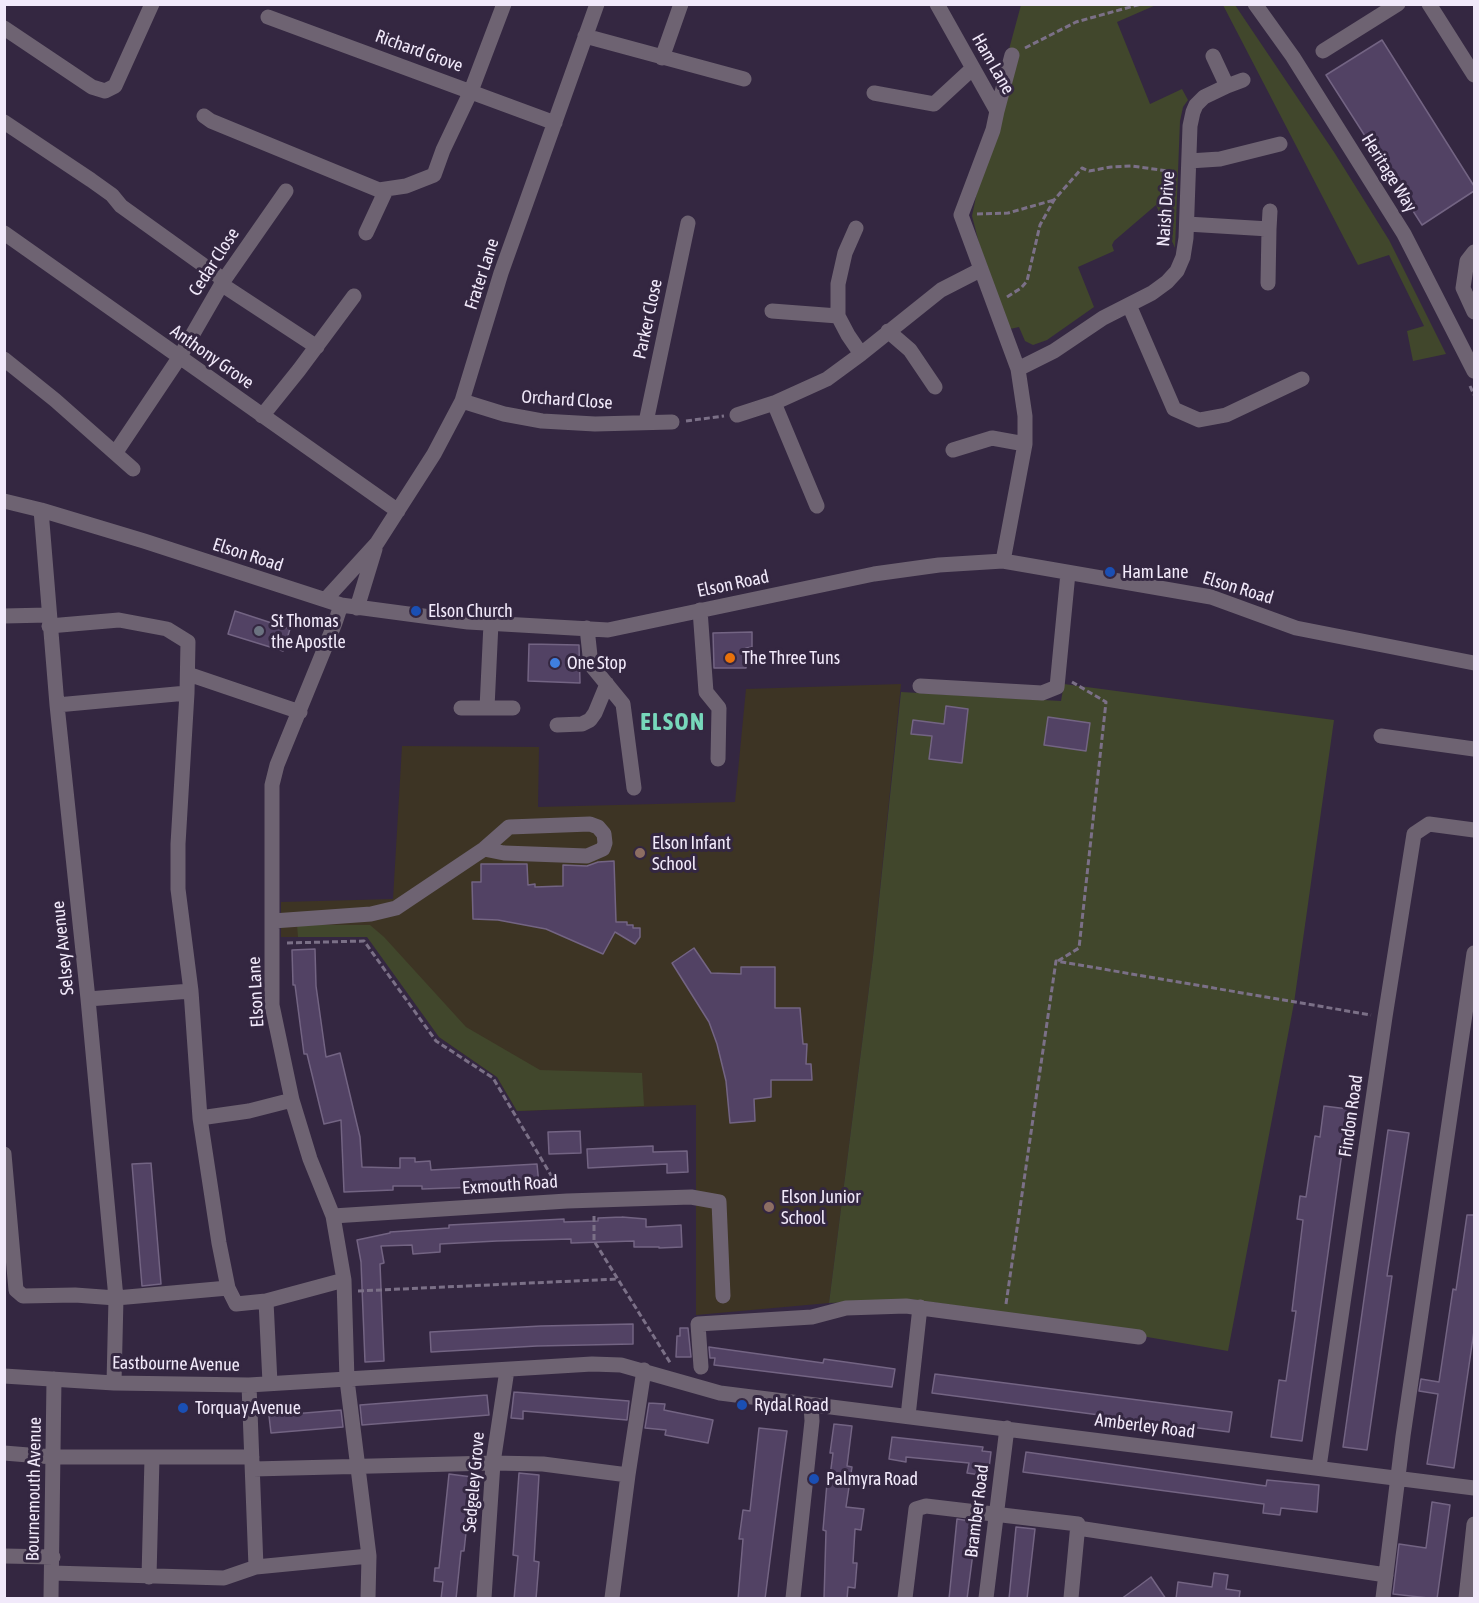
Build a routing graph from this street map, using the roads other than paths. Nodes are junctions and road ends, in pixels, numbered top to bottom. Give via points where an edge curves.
1 (152, 4) edge
2 (504, 4) edge
3 (597, 4) edge
4 (681, 4) edge
5 (937, 4) edge
6 (1255, 4) edge
7 (1398, 4) edge
8 (1429, 4) edge
9 (268, 17) dead end
10 (4, 28) edge
11 (585, 36) junction
12 (1323, 51) dead end
13 (1012, 55) road end
14 (1213, 56) dead end
15 (662, 58) junction
16 (973, 68) junction
17 (1474, 75) edge
18 (744, 79) dead end
19 (1242, 80) dead end
20 (1227, 86) junction
21 (471, 91) junction
22 (874, 93) dead end
23 (997, 111) junction
24 (204, 116) dead end
25 (4, 122) edge
26 (555, 123) junction
27 (1280, 144) dead end
28 (1189, 167) junction
29 (386, 190) junction
30 (286, 191) dead end
31 (1270, 211) dead end
32 (688, 223) dead end
33 (1187, 224) junction
34 (856, 228) dead end
35 (1269, 229) junction
36 (4, 233) edge
37 (366, 233) dead end
38 (1474, 252) edge
39 (980, 270) junction
40 (223, 282) junction
41 (1268, 283) dead end
42 (354, 297) dead end
43 (1129, 305) junction
44 (772, 310) dead end
45 (1474, 312) edge
46 (838, 315) junction
47 (888, 331) junction
48 (317, 347) junction
49 (861, 354) junction
50 (179, 358) junction
51 (4, 359) edge
52 (1018, 369) junction
53 (1474, 371) edge
54 (1302, 379) dead end
55 (935, 387) dead end
56 (462, 400) junction
57 (774, 403) junction
58 (737, 415) road end
59 (262, 416) junction
60 (646, 422) junction
61 (672, 422) road end
62 (1025, 444) junction
63 (953, 450) dead end
64 (116, 452) junction
65 (133, 469) dead end
66 (4, 501) edge
67 (817, 506) dead end
68 (41, 510) junction
69 (398, 511) junction
70 (377, 543) junction
71 (1003, 561) junction
72 (1068, 573) junction
73 (325, 600) junction
74 (341, 605) junction
75 (357, 608) junction
76 (700, 610) junction
77 (4, 616) edge
78 (49, 620) junction
79 (491, 623) junction
80 (587, 628) junction
81 (1474, 663) edge
82 (188, 674) junction
83 (607, 684) junction
84 (920, 686) dead end
85 (187, 693) junction
86 (57, 705) junction
87 (461, 708) dead end
88 (487, 708) junction
89 (513, 708) dead end
90 (300, 712) junction
91 (557, 725) dead end
92 (1381, 736) dead end
93 (1474, 749) edge
94 (718, 759) dead end
95 (634, 788) dead end
96 (1474, 830) edge
97 (484, 849) junction
98 (273, 921) junction
99 (1474, 953) edge
100 (190, 991) junction
101 (88, 999) junction
102 (292, 1100) junction
103 (200, 1118) junction
104 (4, 1154) edge
105 (333, 1216) junction
106 (344, 1286) junction
107 (228, 1288) junction
108 (10, 1291) edge
109 (723, 1296) dead end
110 (116, 1298) junction
111 (266, 1301) junction
112 (920, 1307) junction
113 (1139, 1337) dead end
114 (701, 1367) dead end
115 (507, 1370) junction
116 (645, 1370) junction
117 (4, 1376) edge
118 (54, 1379) junction
119 (347, 1380) junction
120 (114, 1383) junction
121 (270, 1383) junction
122 (249, 1385) junction
123 (811, 1405) junction
124 (908, 1416) junction
125 (1007, 1428) junction
126 (4, 1453) edge
127 (53, 1457) junction
128 (152, 1458) junction
129 (252, 1463) junction
130 (494, 1463) junction
131 (1319, 1467) junction
132 (358, 1468) junction
133 (628, 1475) junction
134 (1397, 1479) junction
135 (1474, 1488) edge
136 (995, 1514) junction
137 (1474, 1524) edge
138 (1078, 1528) junction
139 (4, 1556) edge
140 (369, 1556) junction
141 (53, 1557) junction
142 (256, 1567) junction
143 (52, 1573) junction
144 (1386, 1575) junction
145 (149, 1577) junction
146 (51, 1599) edge
147 (368, 1599) edge
148 (484, 1599) edge
149 (612, 1599) edge
150 (793, 1599) edge
151 (905, 1599) edge
152 (986, 1599) edge
153 (1071, 1599) edge
154 (1383, 1599) edge
155 (1466, 1599) edge

1 - 10 street via 114,86 105,91 92,87
2 - 21 street
3 - 11 street, Frater Lane
4 - 15 street
5 - 16 street, Ham Lane
6 - 53 street, Heritage Way via 1293,57 1404,234
7 - 12 street
8 - 17 street
9 - 21 street, Richard Grove
11 - 15 street
11 - 26 street, Frater Lane
13 - 23 street
14 - 20 street
15 - 18 street
16 - 22 street via 934,104
16 - 23 street, Ham Lane
19 - 20 street
20 - 28 street, Naish Drive via 1196,105 1190,126
21 - 26 street, Richard Grove
21 - 29 street via 434,175
23 - 39 street, Ham Lane via 960,215
24 - 29 street via 336,173
25 - 40 street via 112,195 121,206
26 - 56 street, Frater Lane via 501,273
27 - 28 street
28 - 33 street, Naish Drive
29 - 37 street
30 - 40 street, Cedar Close
31 - 35 street
32 - 60 street, Parker Close
33 - 35 street
33 - 43 street, Naish Drive via 1177,271 1161,287
34 - 46 street via 838,284
35 - 41 street
36 - 50 street, Anthony Grove
38 - 45 street via 1467,261 1463,288
39 - 47 street via 941,290
39 - 52 street
40 - 48 street
40 - 50 street, Cedar Close
42 - 48 street
43 - 52 street, Naish Drive
43 - 54 street via 1174,409 1199,420 1227,415
44 - 46 street
46 - 49 street
47 - 49 street
47 - 55 street via 910,350
48 - 59 street
49 - 57 street via 827,379
50 - 59 street, Anthony Grove
50 - 64 street, Cedar Close
51 - 64 street
52 - 62 street
56 - 60 street, Orchard Close via 542,421
56 - 69 street, Frater Lane
57 - 58 street
57 - 67 street
59 - 69 street, Anthony Grove
60 - 61 street, Orchard Close
62 - 63 street via 992,438
62 - 71 street
64 - 65 street
66 - 68 street, Elson Road
68 - 73 street, Elson Road
68 - 78 street, Selsey Avenue
69 - 70 street, Frater Lane
70 - 73 street, Frater Lane
70 - 75 street, Frater Lane
71 - 72 street, Elson Road
71 - 76 street, Elson Road via 874,574
72 - 81 street, Elson Road via 1211,597 1296,628
72 - 84 street via 1057,687 1042,693
73 - 74 street, Elson Road
74 - 75 street, Elson Road
74 - 90 street, Elson Lane
75 - 79 street, Elson Road
76 - 80 street, Elson Road via 608,630
76 - 94 street via 706,692 719,708
77 - 78 street
78 - 82 street via 120,620 167,629 188,642
78 - 86 street, Selsey Avenue
79 - 80 street, Elson Road
79 - 88 street
80 - 83 street via 591,665
82 - 85 street
82 - 90 street
83 - 91 street via 590,720
83 - 95 street via 622,704
85 - 86 street
85 - 100 street via 178,889
86 - 101 street, Selsey Avenue
87 - 88 street
88 - 89 street
90 - 98 street, Elson Lane via 272,785
92 - 93 street
96 - 131 street, Findon Road via 1429,824 1413,834
97 - 97 street via 509,827 518,826 590,824 604,834 605,843 603,849 587,856
97 - 98 street via 396,908 371,914
98 - 102 street, Elson Lane via 272,1005
99 - 134 street
100 - 101 street
100 - 103 street
101 - 110 street, Selsey Avenue
102 - 103 street
102 - 105 street, Elson Lane
103 - 107 street
104 - 108 street
105 - 106 street, Elson Lane
105 - 109 street, Exmouth Road via 567,1201 691,1197 720,1202
106 - 111 street
106 - 119 street, Elson Lane
107 - 110 street
107 - 111 street via 236,1304
108 - 110 street via 23,1296
110 - 120 street, Selsey Avenue
111 - 121 street
112 - 113 street
112 - 114 street via 846,1308 812,1317 698,1324
112 - 124 street
115 - 116 street via 592,1364
115 - 119 street
115 - 130 street, Sedgeley Grove
116 - 123 street via 720,1393
116 - 133 street
117 - 118 street, Eastbourne Avenue
118 - 120 street, Eastbourne Avenue
118 - 127 street, Bournemouth Avenue
119 - 121 street, Eastbourne Avenue
119 - 132 street, Elson Lane
120 - 122 street, Eastbourne Avenue
121 - 122 street, Eastbourne Avenue
122 - 129 street
123 - 124 street, Amberley Road
123 - 150 street
124 - 125 street, Amberley Road
125 - 131 street, Amberley Road
125 - 136 street, Bramber Road
126 - 127 street
127 - 128 street
127 - 141 street, Bournemouth Avenue
128 - 129 street
128 - 145 street
129 - 132 street
129 - 142 street
130 - 132 street
130 - 133 street via 543,1464
130 - 148 street, Sedgeley Grove
131 - 134 street, Amberley Road
132 - 140 street, Elson Lane
133 - 149 street
134 - 135 street, Amberley Road
134 - 144 street
136 - 138 street via 1078,1524
136 - 151 street via 926,1506 916,1509
136 - 152 street, Bramber Road
137 - 155 street
138 - 144 street
138 - 153 street
139 - 141 street
140 - 142 street
140 - 147 street, Elson Lane
141 - 143 street, Bournemouth Avenue
142 - 145 street via 224,1578
143 - 145 street
143 - 146 street, Bournemouth Avenue
144 - 154 street

